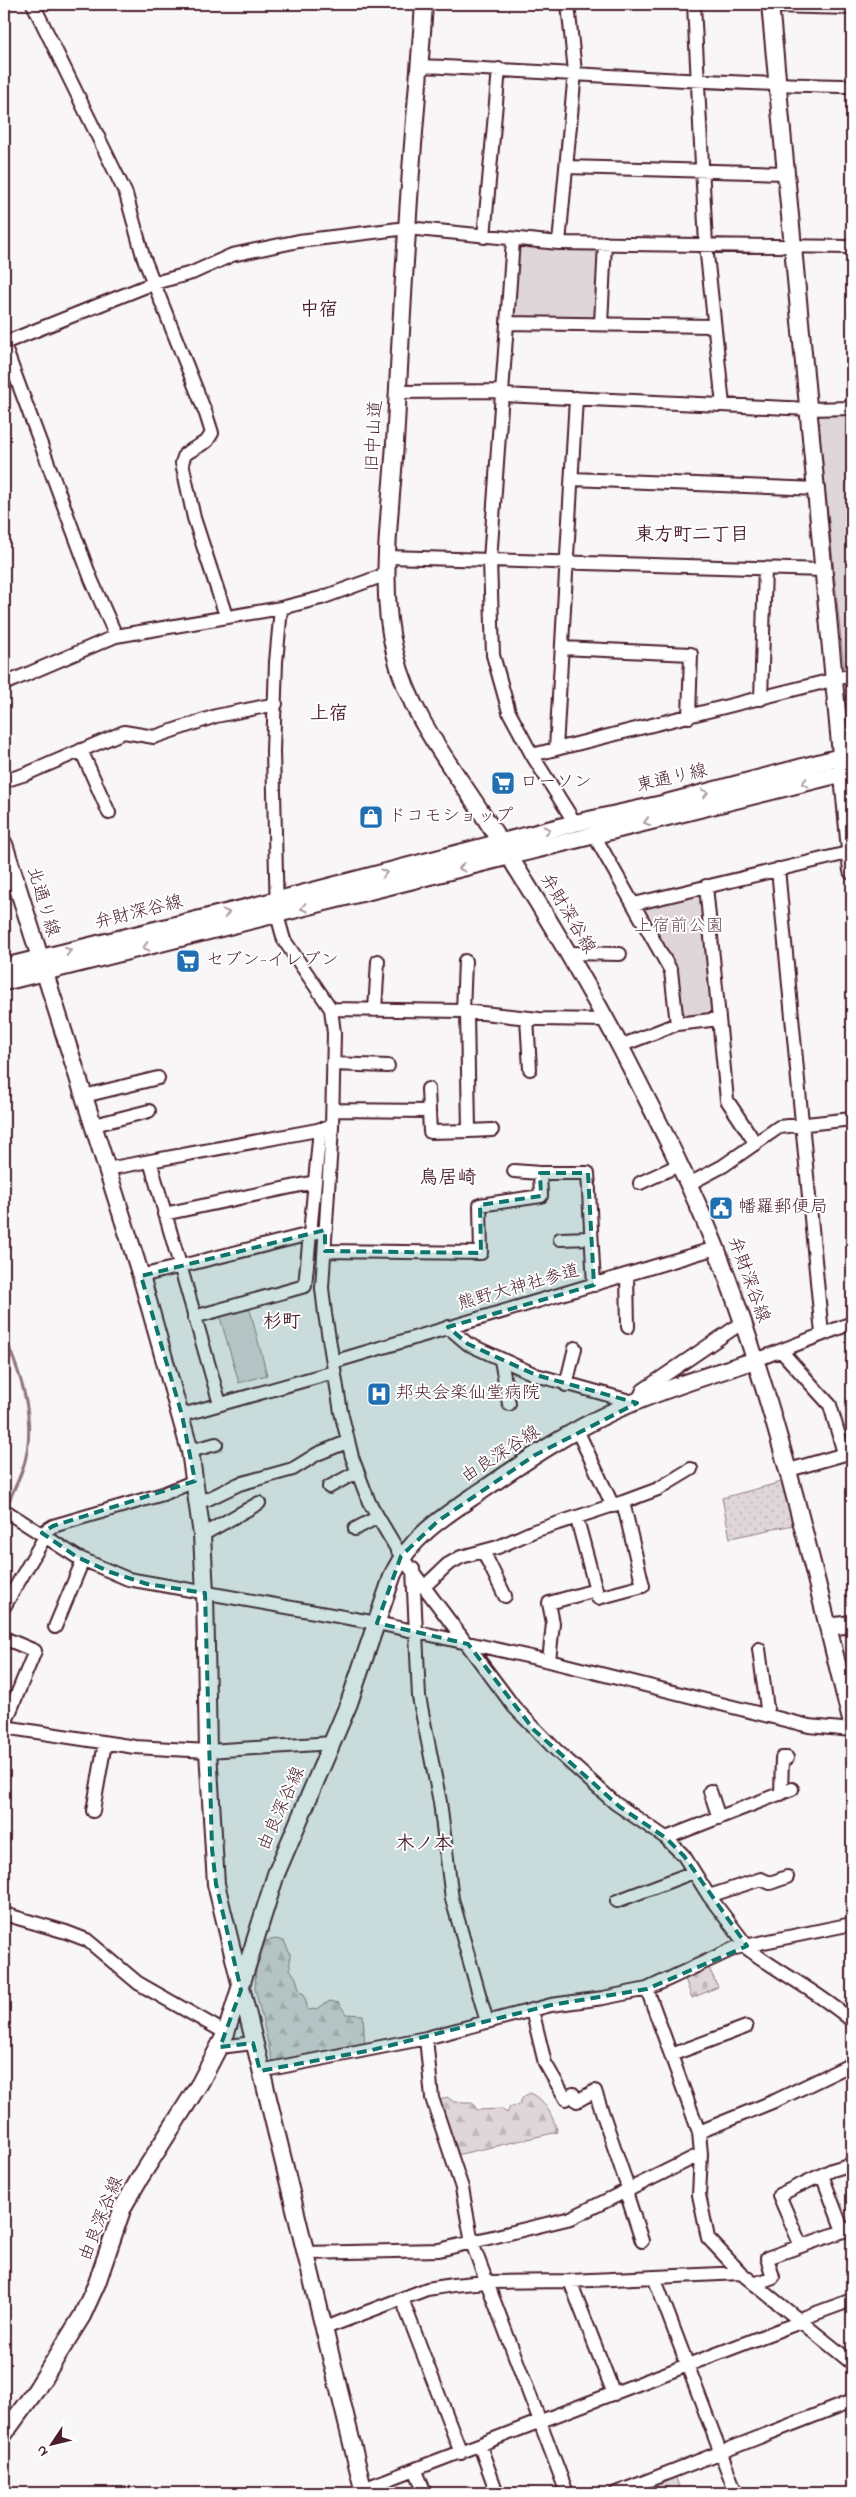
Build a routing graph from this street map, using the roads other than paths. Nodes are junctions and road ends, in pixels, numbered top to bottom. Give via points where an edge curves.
1 (33, 4) edge
2 (424, 4) edge
3 (568, 4) edge
4 (694, 4) edge
5 (770, 5) edge
6 (852, 8) edge
7 (420, 66) junction
8 (499, 69) junction
9 (575, 72) junction
10 (699, 80) junction
11 (777, 85) junction
12 (852, 86) edge
13 (566, 167) junction
14 (703, 172) junction
15 (786, 173) junction
16 (407, 228) junction
17 (484, 236) junction
18 (514, 240) junction
19 (559, 243) junction
20 (605, 243) junction
21 (706, 245) junction
22 (793, 246) junction
23 (852, 247) edge
24 (154, 283) junction
25 (508, 323) junction
26 (601, 324) junction
27 (714, 326) junction
28 (4, 344) edge
29 (398, 392) junction
30 (503, 393) junction
31 (576, 398) junction
32 (723, 405) junction
33 (852, 408) edge
34 (809, 409) junction
35 (572, 479) junction
36 (817, 489) junction
37 (388, 557) junction
38 (490, 560) junction
39 (567, 562) junction
40 (764, 568) junction
41 (824, 570) junction
42 (387, 574) junction
43 (281, 608) junction
44 (226, 616) junction
45 (116, 636) junction
46 (562, 648) junction
47 (852, 675) edge
48 (834, 680) junction
49 (4, 684) edge
50 (761, 699) junction
51 (276, 704) junction
52 (689, 717) junction
53 (556, 749) junction
54 (81, 750) junction
55 (532, 755) junction
56 (847, 756) edge
57 (847, 772) edge
58 (4, 781) edge
59 (109, 813) dead end
60 (575, 823) junction
61 (594, 836) junction
62 (500, 842) junction
63 (851, 852) edge
64 (5, 853) edge
65 (509, 856) junction
66 (778, 869) junction
67 (852, 871) edge
68 (706, 886) junction
69 (634, 904) junction
70 (277, 908) junction
71 (568, 953) junction
72 (620, 954) dead end
73 (465, 961) dead end
74 (378, 962) dead end
75 (41, 965) junction
76 (4, 967) edge
77 (4, 982) edge
78 (331, 1009) junction
79 (375, 1010) junction
80 (465, 1012) junction
81 (528, 1018) junction
82 (719, 1019) junction
83 (606, 1020) junction
84 (677, 1024) junction
85 (620, 1046) junction
86 (333, 1064) junction
87 (388, 1066) dead end
88 (530, 1069) dead end
89 (158, 1078) dead end
90 (428, 1089) dead end
91 (84, 1096) junction
92 (149, 1110) dead end
93 (333, 1110) junction
94 (429, 1111) junction
95 (852, 1119) edge
96 (802, 1124) junction
97 (94, 1126) junction
98 (326, 1128) junction
99 (492, 1130) dead end
100 (469, 1131) junction
101 (756, 1144) junction
102 (150, 1161) junction
103 (679, 1165) junction
104 (107, 1169) junction
105 (514, 1171) dead end
106 (540, 1173) junction
107 (315, 1182) junction
108 (640, 1183) dead end
109 (689, 1184) junction
110 (164, 1214) junction
111 (325, 1230) junction
112 (310, 1234) junction
113 (591, 1238) junction
114 (560, 1240) dead end
115 (716, 1248) junction
116 (324, 1251) junction
117 (178, 1265) junction
118 (628, 1275) junction
119 (140, 1276) junction
120 (594, 1285) junction
121 (194, 1317) junction
122 (743, 1322) junction
123 (852, 1323) edge
124 (448, 1327) junction
125 (628, 1327) dead end
126 (822, 1334) junction
127 (575, 1348) dead end
128 (781, 1351) junction
129 (502, 1360) junction
130 (756, 1360) junction
131 (333, 1367) junction
132 (566, 1385) junction
133 (637, 1403) junction
134 (220, 1404) junction
135 (510, 1404) dead end
136 (182, 1415) junction
137 (577, 1430) junction
138 (348, 1442) junction
139 (216, 1444) dead end
140 (190, 1451) junction
141 (848, 1452) edge
142 (691, 1469) dead end
143 (789, 1470) junction
144 (357, 1472) junction
145 (195, 1481) junction
146 (329, 1487) dead end
147 (198, 1501) junction
148 (260, 1503) dead end
149 (618, 1504) junction
150 (4, 1510) edge
151 (378, 1517) junction
152 (577, 1519) junction
153 (356, 1529) dead end
154 (44, 1534) junction
155 (202, 1534) junction
156 (483, 1551) junction
157 (401, 1556) junction
158 (83, 1560) junction
159 (413, 1570) junction
160 (425, 1586) junction
161 (596, 1590) junction
162 (206, 1593) junction
163 (505, 1596) dead end
164 (4, 1607) edge
165 (377, 1623) junction
166 (852, 1624) edge
167 (55, 1627) dead end
168 (828, 1627) junction
169 (415, 1632) junction
170 (4, 1638) edge
171 (468, 1644) junction
172 (759, 1649) dead end
173 (549, 1661) junction
174 (768, 1716) junction
175 (852, 1724) edge
176 (4, 1727) edge
177 (852, 1730) edge
178 (105, 1743) junction
179 (333, 1743) junction
180 (208, 1751) junction
181 (787, 1758) dead end
182 (710, 1791) dead end
183 (94, 1812) dead end
184 (719, 1818) junction
185 (666, 1838) junction
186 (694, 1872) junction
187 (787, 1877) dead end
188 (709, 1896) junction
189 (617, 1901) dead end
190 (4, 1914) edge
191 (852, 1924) edge
192 (746, 1946) junction
193 (647, 1989) junction
194 (241, 1990) junction
195 (532, 2010) junction
196 (852, 2021) edge
197 (487, 2022) junction
198 (746, 2027) dead end
199 (426, 2038) junction
200 (223, 2040) junction
201 (254, 2043) junction
202 (671, 2055) junction
203 (852, 2064) edge
204 (260, 2070) junction
205 (699, 2132) junction
206 (701, 2154) junction
207 (852, 2164) edge
208 (822, 2175) junction
209 (628, 2191) junction
210 (847, 2229) edge
211 (642, 2241) dead end
212 (472, 2243) junction
213 (801, 2246) junction
214 (305, 2254) junction
215 (741, 2273) junction
216 (654, 2277) junction
217 (570, 2281) junction
218 (486, 2282) junction
219 (754, 2284) junction
220 (402, 2299) junction
221 (852, 2300) edge
222 (801, 2320) junction
223 (325, 2328) junction
224 (852, 2362) edge
225 (687, 2366) junction
226 (614, 2394) junction
227 (852, 2401) edge
228 (539, 2422) junction
229 (4, 2434) edge
230 (480, 2446) junction
231 (720, 2452) junction
232 (461, 2453) junction
233 (416, 2471) junction
234 (632, 2490) edge
235 (364, 2491) edge
236 (424, 2493) edge
237 (497, 2493) edge
238 (567, 2493) edge
239 (616, 2493) edge
240 (736, 2493) edge

1 - 24 street via 126,194 142,256
2 - 7 main road, 旧中山道
3 - 9 street
4 - 10 street
5 - 6 street
5 - 11 main road
7 - 8 street
7 - 16 main road, 旧中山道
8 - 9 street
8 - 17 street
9 - 10 street
9 - 13 street
10 - 11 street
10 - 14 street
11 - 12 street
11 - 15 main road
13 - 14 street
13 - 19 street
14 - 15 street
14 - 21 street
15 - 22 main road
16 - 17 street
16 - 24 street via 299,241 232,255 192,273
16 - 29 main road, 旧中山道
17 - 18 street
18 - 19 street
18 - 25 street
19 - 20 street
20 - 21 street
20 - 26 street
21 - 22 street
21 - 27 street
22 - 23 street
22 - 34 main road
24 - 28 street
24 - 44 street via 212,433 207,441 185,454 182,463 194,518
25 - 26 street
25 - 30 street
26 - 27 street
27 - 32 street
28 - 45 street via 91,579
29 - 30 street
29 - 37 main road, 旧中山道
30 - 31 street
30 - 38 street
31 - 32 street
31 - 35 street
32 - 34 street
33 - 34 street
34 - 36 main road
35 - 36 street
35 - 39 street
36 - 41 main road
37 - 38 street
37 - 42 main road, 旧中山道
38 - 39 street
38 - 55 street via 493,655 509,712
39 - 40 street
39 - 46 street
40 - 41 street
40 - 50 street
41 - 48 main road
42 - 43 street via 321,598
42 - 62 main road, 旧中山道 via 393,648 408,696 424,727
43 - 44 street
43 - 51 street
44 - 45 street
45 - 49 street
46 - 52 street via 691,654
46 - 53 street
47 - 48 street
48 - 50 street
48 - 56 main road
50 - 52 street
51 - 54 street via 216,716 154,737 124,732
51 - 70 street via 273,751
52 - 53 street
53 - 55 street
54 - 58 street
54 - 59 street
55 - 60 street
56 - 57 main road
60 -> 56 main road, 東通り線
57 -> 61 main road, 東通り線
57 - 63 main road
62 -> 60 main road, 東通り線
61 - 65 main road, 東通り線
61 - 69 street
62 - 65 main road, 弁財深谷線
70 -> 62 main road, 弁財深谷線
63 - 66 street
63 - 67 main road
64 - 75 main road, 北通り線
65 -> 70 main road, 弁財深谷線
65 - 71 main road, 弁財深谷線
66 - 68 street
66 - 96 street
68 - 69 street
68 - 82 street
69 - 84 street via 671,971
70 - 75 main road, 弁財深谷線
70 - 78 street via 284,940
71 - 72 street
71 - 83 main road, 弁財深谷線
73 - 80 street
74 - 79 street
75 - 76 main road, 弁財深谷線
75 - 77 main road, 弁財深谷線
75 - 91 main road, 北通り線
78 - 79 street
78 - 86 street
79 - 80 street
80 - 81 street
80 - 100 street
81 - 83 street
81 - 88 street
82 - 84 street
82 - 101 street via 727,1100
83 - 85 main road, 弁財深谷線
84 - 85 street
85 - 103 main road, 弁財深谷線
86 - 87 street
86 - 93 street
89 - 91 street
90 - 94 street
91 - 97 main road, 北通り線
92 - 97 street
93 - 94 street
93 - 98 street
94 - 100 street via 430,1132
95 - 96 street
96 - 101 street via 779,1128
96 - 126 street
97 - 104 main road, 北通り線
98 - 102 street
98 - 107 street
98 - 111 street
99 - 100 street
101 - 109 street
102 - 104 street
102 - 110 street
103 - 108 street
103 - 109 main road, 弁財深谷線
104 - 119 main road, 北通り線
105 - 106 street
106 - 113 street via 588,1173
106 - 116 street via 541,1196 480,1205 481,1254
107 - 110 street
107 - 112 street
109 - 115 main road, 弁財深谷線
110 - 117 street
111 - 112 street
111 - 116 street
112 - 117 street
112 - 121 street via 305,1286
113 - 114 street
113 - 120 street
115 - 118 street, 熊野大神社参道
115 - 122 main road, 弁財深谷線
116 - 131 street via 323,1296
117 - 119 street
117 - 121 street
118 - 120 street, 熊野大神社参道
118 - 125 street
119 - 136 main road, 北通り線
120 - 124 street, 熊野大神社参道
121 - 134 street
122 - 130 main road, 弁財深谷線
122 - 133 street via 642,1390
123 - 126 street
124 - 129 street via 468,1344
124 - 131 street, 熊野大神社参道
126 - 128 street
127 - 132 street
128 - 130 street
128 - 141 street via 830,1405
129 - 132 street
129 - 135 street
130 - 133 main road, 由良深谷線
130 - 143 main road, 弁財深谷線
131 - 134 street, 熊野大神社参道
131 - 138 street
132 - 133 street
133 - 137 main road, 由良深谷線
134 - 136 street, 熊野大神社参道
136 - 140 main road, 北通り線
137 - 149 street
137 - 157 main road, 由良深谷線 via 438,1521
138 - 144 street
138 - 147 street via 317,1454 295,1474 239,1484 208,1500
139 - 140 street
140 - 145 main road, 北通り線
141 - 143 street
142 - 149 street via 658,1489
143 - 168 main road, 弁財深谷線
144 - 146 street
144 - 151 street
145 - 147 main road, 北通り線
145 - 154 street via 163,1494 53,1526
147 - 155 main road, 北通り線
148 - 155 street
149 - 152 street
149 - 161 street via 643,1586 598,1598
150 - 154 street
151 - 153 street
151 - 157 street
152 - 156 street via 541,1528
152 - 161 street
154 - 158 street
154 - 164 street
155 - 162 main road, 北通り線
156 - 160 street via 461,1556
156 - 163 street
157 - 159 street
157 - 165 main road, 由良深谷線
158 - 162 street via 128,1579
158 - 167 street
159 - 160 street
159 - 169 street
160 - 171 street
161 - 173 street via 549,1603 552,1623
162 - 165 street
162 - 180 main road, 北通り線
165 - 169 street
165 - 179 main road, 由良深谷線
166 - 168 main road
168 - 175 main road, 弁財深谷線
169 - 171 street
169 - 197 street via 419,1697 440,1802 452,1899
170 - 176 street via 36,1651
171 - 173 street
171 - 185 street via 534,1730 620,1807
172 - 174 street
173 - 174 street
174 - 177 street via 809,1726
176 - 178 street
178 - 180 street
178 - 183 street
179 - 180 street
179 - 194 main road, 由良深谷線 via 276,1874
180 - 194 main road, 北通り線 via 216,1884
181 - 184 street via 782,1758 787,1791
182 - 184 street
184 - 185 street
185 - 186 street
186 - 188 street
186 - 189 street
187 - 188 street via 770,1883 761,1879
188 - 192 street
190 - 200 street via 87,1940 138,1983
191 - 192 street
192 - 193 street
192 - 196 street via 784,1975 829,2001
193 - 195 street
193 - 202 street
194 - 200 main road, 由良深谷線
194 - 201 main road, 北通り線
195 - 197 street
195 - 209 street via 544,2063 566,2099 573,2094 577,2101 595,2092
197 - 199 street
198 - 202 street
199 - 204 street
199 - 212 street via 432,2098 462,2188
200 - 201 street
200 - 229 main road, 由良深谷線 via 128,2199 82,2316
201 - 204 main road, 北通り線
202 - 205 street
203 - 205 street
204 - 214 main road, 北通り線
205 - 206 street
206 - 209 street
206 - 215 street via 698,2195 708,2238
207 - 208 street
208 - 210 street
208 - 213 street via 780,2195
209 - 211 street
209 - 212 street via 571,2218
210 - 213 street
212 - 214 street via 439,2250
212 - 218 street
213 - 219 street via 767,2258 774,2276
214 - 223 main road, 北通り線
215 - 216 street
215 - 219 street
216 - 217 street
216 - 225 street
217 - 218 street
217 - 226 street
218 - 220 street via 427,2290
218 - 228 street
219 - 222 street
220 - 223 street
220 - 232 street
221 - 222 street
222 - 224 street
222 - 225 street
223 - 235 main road, 北通り線
225 - 226 street
225 - 231 street
226 - 228 street
227 - 231 street
228 - 230 street
228 - 238 street
230 - 232 street
230 - 237 street
231 - 234 street
231 - 240 street
232 - 233 street
233 - 235 street
233 - 236 street
234 - 239 street

